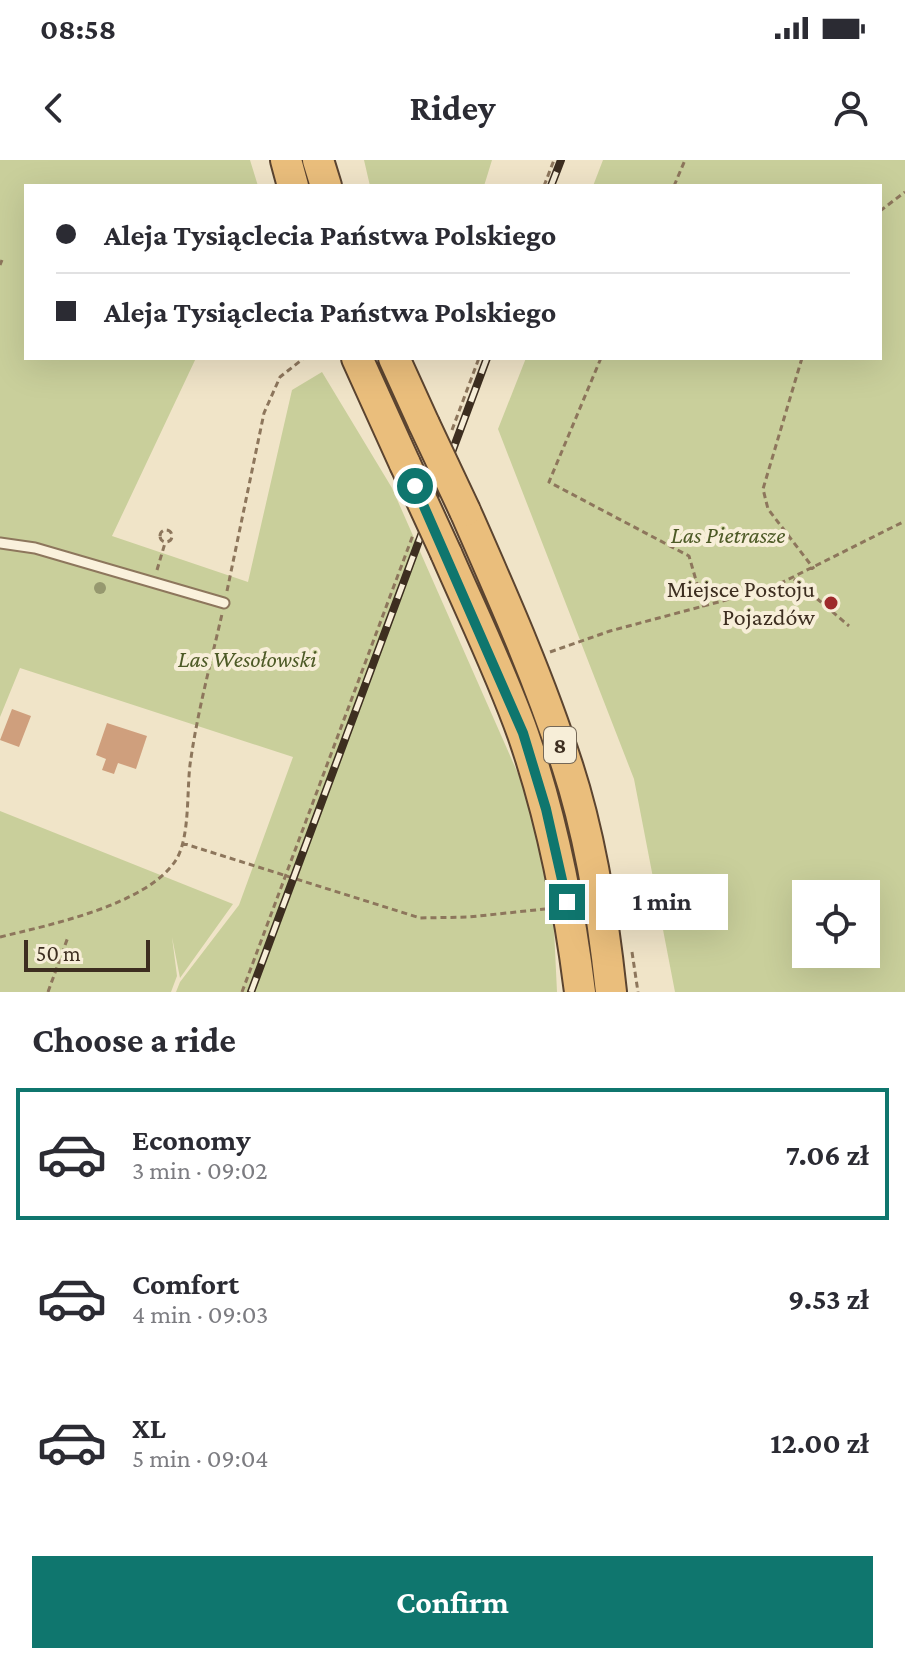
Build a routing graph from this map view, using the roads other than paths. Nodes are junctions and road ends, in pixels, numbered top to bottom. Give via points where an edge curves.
1 (286, 160) edge
2 (318, 160) edge
3 (292, 184) edge
4 (325, 184) edge
5 (358, 360) edge
6 (395, 360) edge
7 (0, 543) edge
8 (224, 603) dead end
9 (580, 992) edge
10 (611, 992) edge

1 - 3 highway
2 - 4 highway
5 - 9 highway, 8, bridge via 523,733 567,902
6 - 10 highway, 8, bridge via 438,428 465,511 531,663 580,811
7 - 8 lane via 21,544

